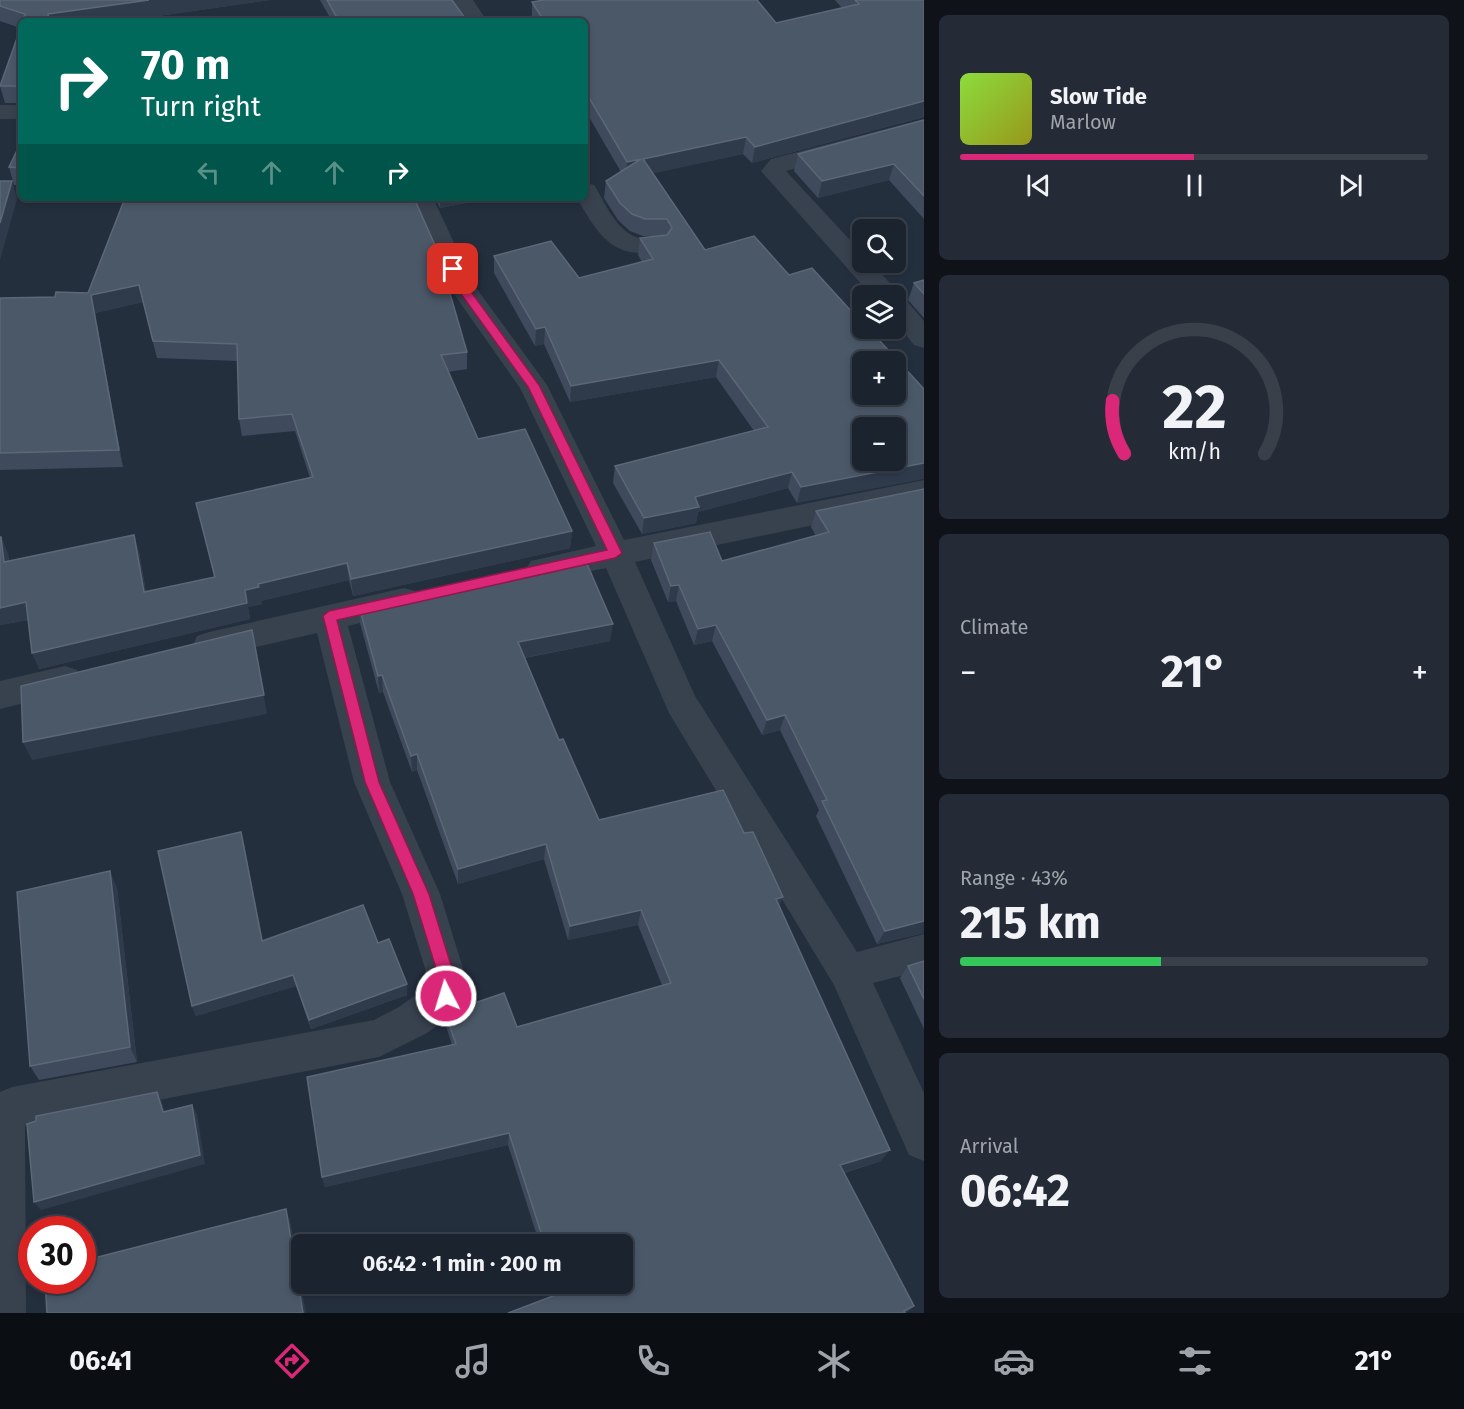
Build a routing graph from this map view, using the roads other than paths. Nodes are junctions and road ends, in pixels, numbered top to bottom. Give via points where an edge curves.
1 (462, 0) edge
2 (474, 18) edge
3 (0, 112) edge
4 (18, 112) edge
5 (924, 126) edge
6 (588, 195) edge
7 (422, 201) edge
8 (655, 244) edge
9 (877, 285) edge
10 (906, 317) edge
11 (924, 339) edge
12 (924, 491) edge
13 (615, 553) junction
14 (512, 576) edge
15 (432, 593) edge
16 (329, 616) junction
17 (182, 652) edge
18 (91, 673) edge
19 (0, 695) edge
20 (924, 952) edge
21 (848, 972) junction
22 (924, 1140) edge
23 (4, 1313) edge

1 - 2 street
3 - 4 street
5 - 9 street via 780,164 773,171
6 - 8 street via 621,239 635,246
7 - 13 street via 462,287 533,385
10 - 11 street
12 - 13 street
13 - 14 street
13 - 21 street via 681,703
15 - 16 street
16 - 17 street
16 - 23 street via 372,782 421,894 447,978 446,996 379,1038 12,1107 4,1127
18 - 19 street
20 - 21 street
21 - 22 street

